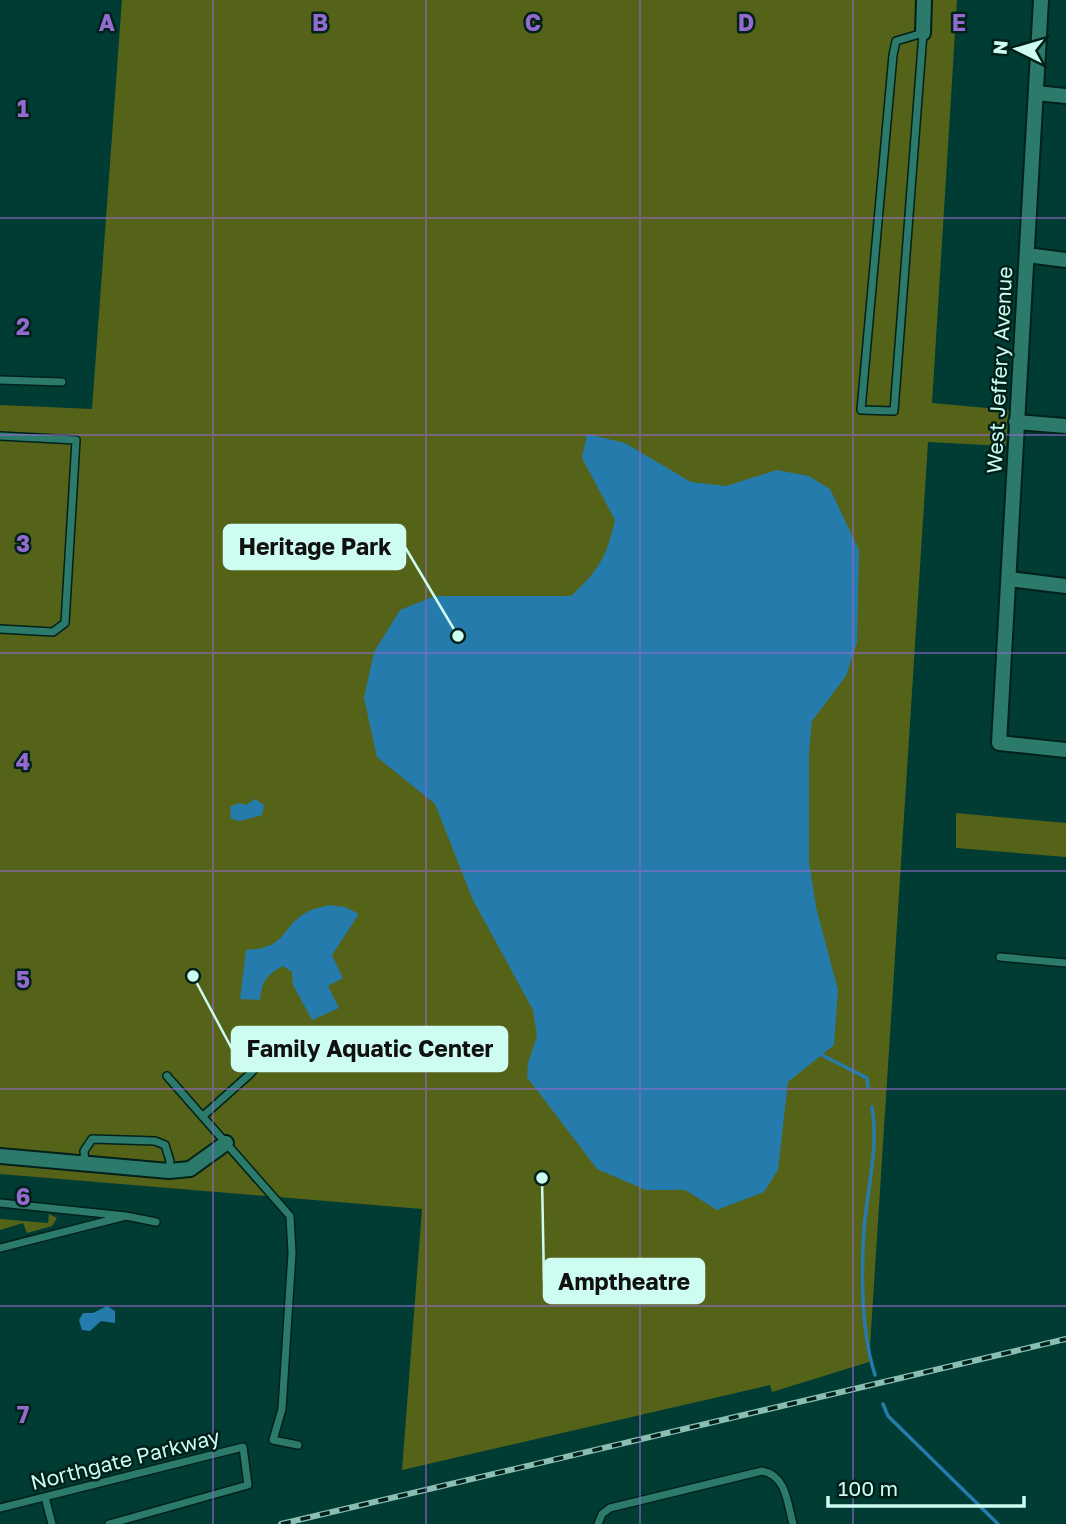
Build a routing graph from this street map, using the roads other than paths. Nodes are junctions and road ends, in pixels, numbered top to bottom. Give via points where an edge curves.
1 (924, 0) edge
2 (1041, 0) edge
3 (923, 33) junction
4 (1036, 93) junction
5 (1066, 96) edge
6 (1027, 255) junction
7 (1066, 260) edge
8 (0, 380) edge
9 (62, 383) dead end
10 (1016, 422) junction
11 (1066, 426) edge
12 (0, 436) edge
13 (1009, 579) junction
14 (1066, 586) edge
15 (0, 629) edge
16 (1066, 750) edge
17 (1000, 957) dead end
18 (1066, 963) edge
19 (275, 1044) dead end
20 (167, 1076) dead end
21 (203, 1116) junction
22 (226, 1143) junction
23 (0, 1156) edge
24 (85, 1164) junction
25 (169, 1171) junction
26 (0, 1203) edge
27 (126, 1216) junction
28 (156, 1222) dead end
29 (0, 1248) edge
30 (298, 1445) dead end
31 (45, 1497) junction
32 (0, 1508) edge
33 (52, 1524) edge
34 (109, 1524) edge
35 (598, 1524) edge
36 (793, 1524) edge

1 - 3 street
2 - 4 street, West Jeffery Avenue
3 - 3 lane via 894,411 861,410 895,41
4 - 5 street
4 - 6 street, West Jeffery Avenue
6 - 7 street
6 - 10 street, West Jeffery Avenue
8 - 9 lane
10 - 11 street
10 - 13 street, West Jeffery Avenue
12 - 15 lane via 76,440 65,623 53,632
13 - 14 street
13 - 16 street, West Jeffery Avenue via 999,743
17 - 18 lane
19 - 21 lane via 250,1074
20 - 21 lane
21 - 22 lane
22 - 25 street via 190,1169
22 - 30 lane via 290,1216 292,1253 282,1409 273,1440
23 - 24 street
24 - 25 street
24 - 25 lane via 84,1151 92,1139 155,1141 165,1145
26 - 27 lane
27 - 28 lane
27 - 29 lane
31 - 32 lane, Northgate Parkway
31 - 33 lane
31 - 34 lane, Northgate Parkway via 243,1447 248,1485
35 - 36 lane via 601,1514 610,1508 762,1472 781,1479

